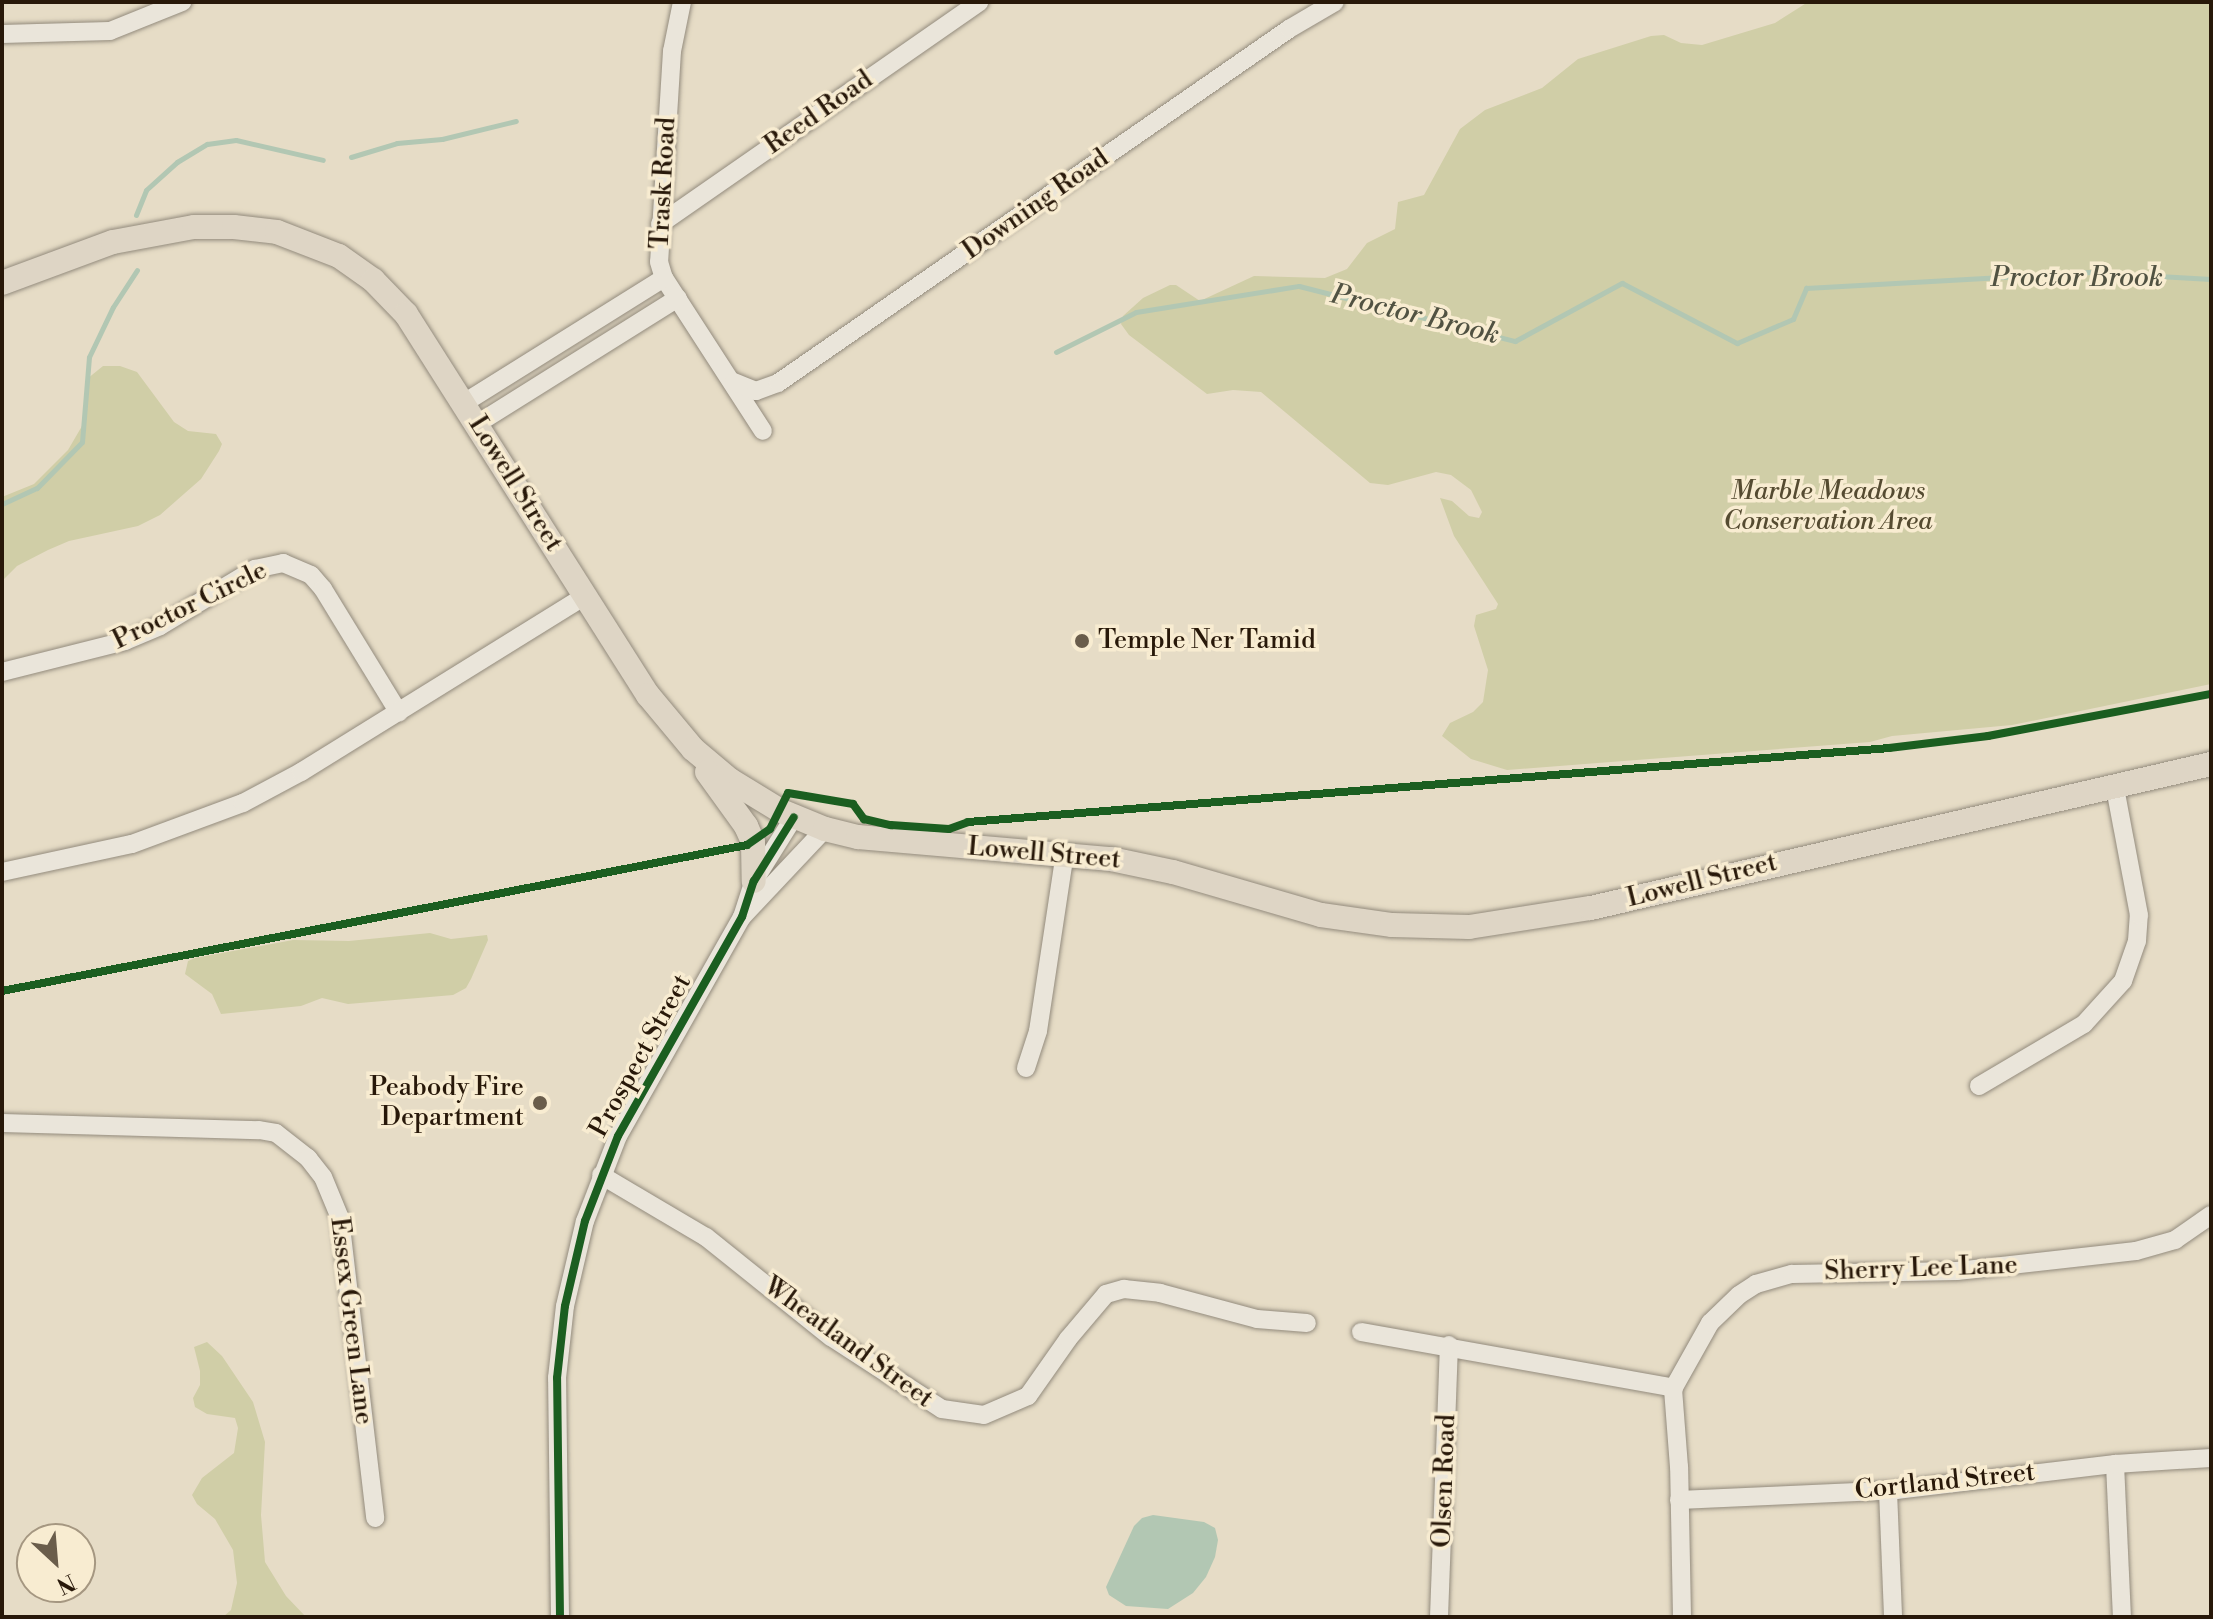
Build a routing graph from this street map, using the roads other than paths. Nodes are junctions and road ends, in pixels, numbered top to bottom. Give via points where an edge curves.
1 (682, 2) edge
2 (979, 2) edge
3 (1335, 2) edge
4 (182, 3) edge
5 (2, 34) edge
6 (660, 224) junction
7 (664, 278) junction
8 (2, 283) edge
9 (678, 298) junction
10 (734, 382) junction
11 (464, 403) junction
12 (477, 424) junction
13 (763, 431) dead end
14 (585, 596) junction
15 (2, 672) edge
16 (399, 713) junction
17 (693, 749) junction
18 (2211, 764) edge
19 (2115, 788) junction
20 (794, 817) junction
21 (825, 829) junction
22 (1065, 853) junction
23 (2, 872) edge
24 (754, 881) junction
25 (742, 917) junction
26 (1026, 1068) dead end
27 (1979, 1086) dead end
28 (2, 1123) edge
29 (601, 1175) junction
30 (2211, 1215) edge
31 (1307, 1323) dead end
32 (1361, 1332) dead end
33 (1449, 1345) junction
34 (1674, 1388) junction
35 (2211, 1458) edge
36 (2115, 1464) junction
37 (1888, 1491) junction
38 (1679, 1500) junction
39 (375, 1518) dead end
40 (560, 1617) edge
41 (1439, 1617) edge
42 (1682, 1617) edge
43 (1893, 1617) edge
44 (2122, 1617) edge

1 - 6 street, Trask Road via 672,51
2 - 6 street, Reed Road
3 - 10 street, Downing Road via 778,383 756,391
4 - 5 street via 110,31
6 - 7 street, Trask Road
7 - 9 street, Trask Road
7 - 11 street
8 - 11 main road, Lowell Street via 155,232 215,226 277,232 339,256 381,286 406,314
9 - 10 street, Trask Road
9 - 12 street
10 - 13 street, Trask Road
11 - 12 main road, Lowell Street
12 - 14 main road, Lowell Street
14 - 16 street
14 - 17 main road, Lowell Street via 648,695
15 - 16 street, Proctor Circle via 125,641 255,569 283,563 311,575 323,589
16 - 23 street via 301,772 207,819 132,844
17 - 20 main road, Lowell Street via 730,780
17 - 24 main road via 746,826 753,842
18 - 19 main road, Lowell Street
19 - 22 main road, Lowell Street via 1591,908 1469,927 1357,922 1288,908 1143,864
19 - 27 street via 2139,915 2137,941 2123,981 2084,1024
20 - 21 main road, Lowell Street
20 - 24 street, Prospect Street
21 - 22 main road, Lowell Street via 891,841
21 - 25 street, Prospect Street
22 - 26 street via 1038,1031
24 - 25 street, Prospect Street
25 - 29 street, Prospect Street via 643,1088
28 - 39 street, Essex Green Lane via 259,1130 276,1133 308,1158 323,1177 340,1218
29 - 31 street, Wheatland Street via 706,1237 831,1337 942,1409 984,1415 1028,1396 1106,1294 1124,1289 1160,1293 1257,1319
29 - 40 street, Prospect Street via 574,1263 560,1343
30 - 34 street, Sherry Lee Lane via 2175,1240 2095,1258 1957,1271 1774,1277 1722,1308
32 - 33 street
33 - 34 street
33 - 41 street, Olsen Road
34 - 38 street
35 - 36 street, Cortland Street
36 - 37 street, Cortland Street
36 - 44 street
37 - 38 street, Cortland Street
37 - 43 street
38 - 42 street

